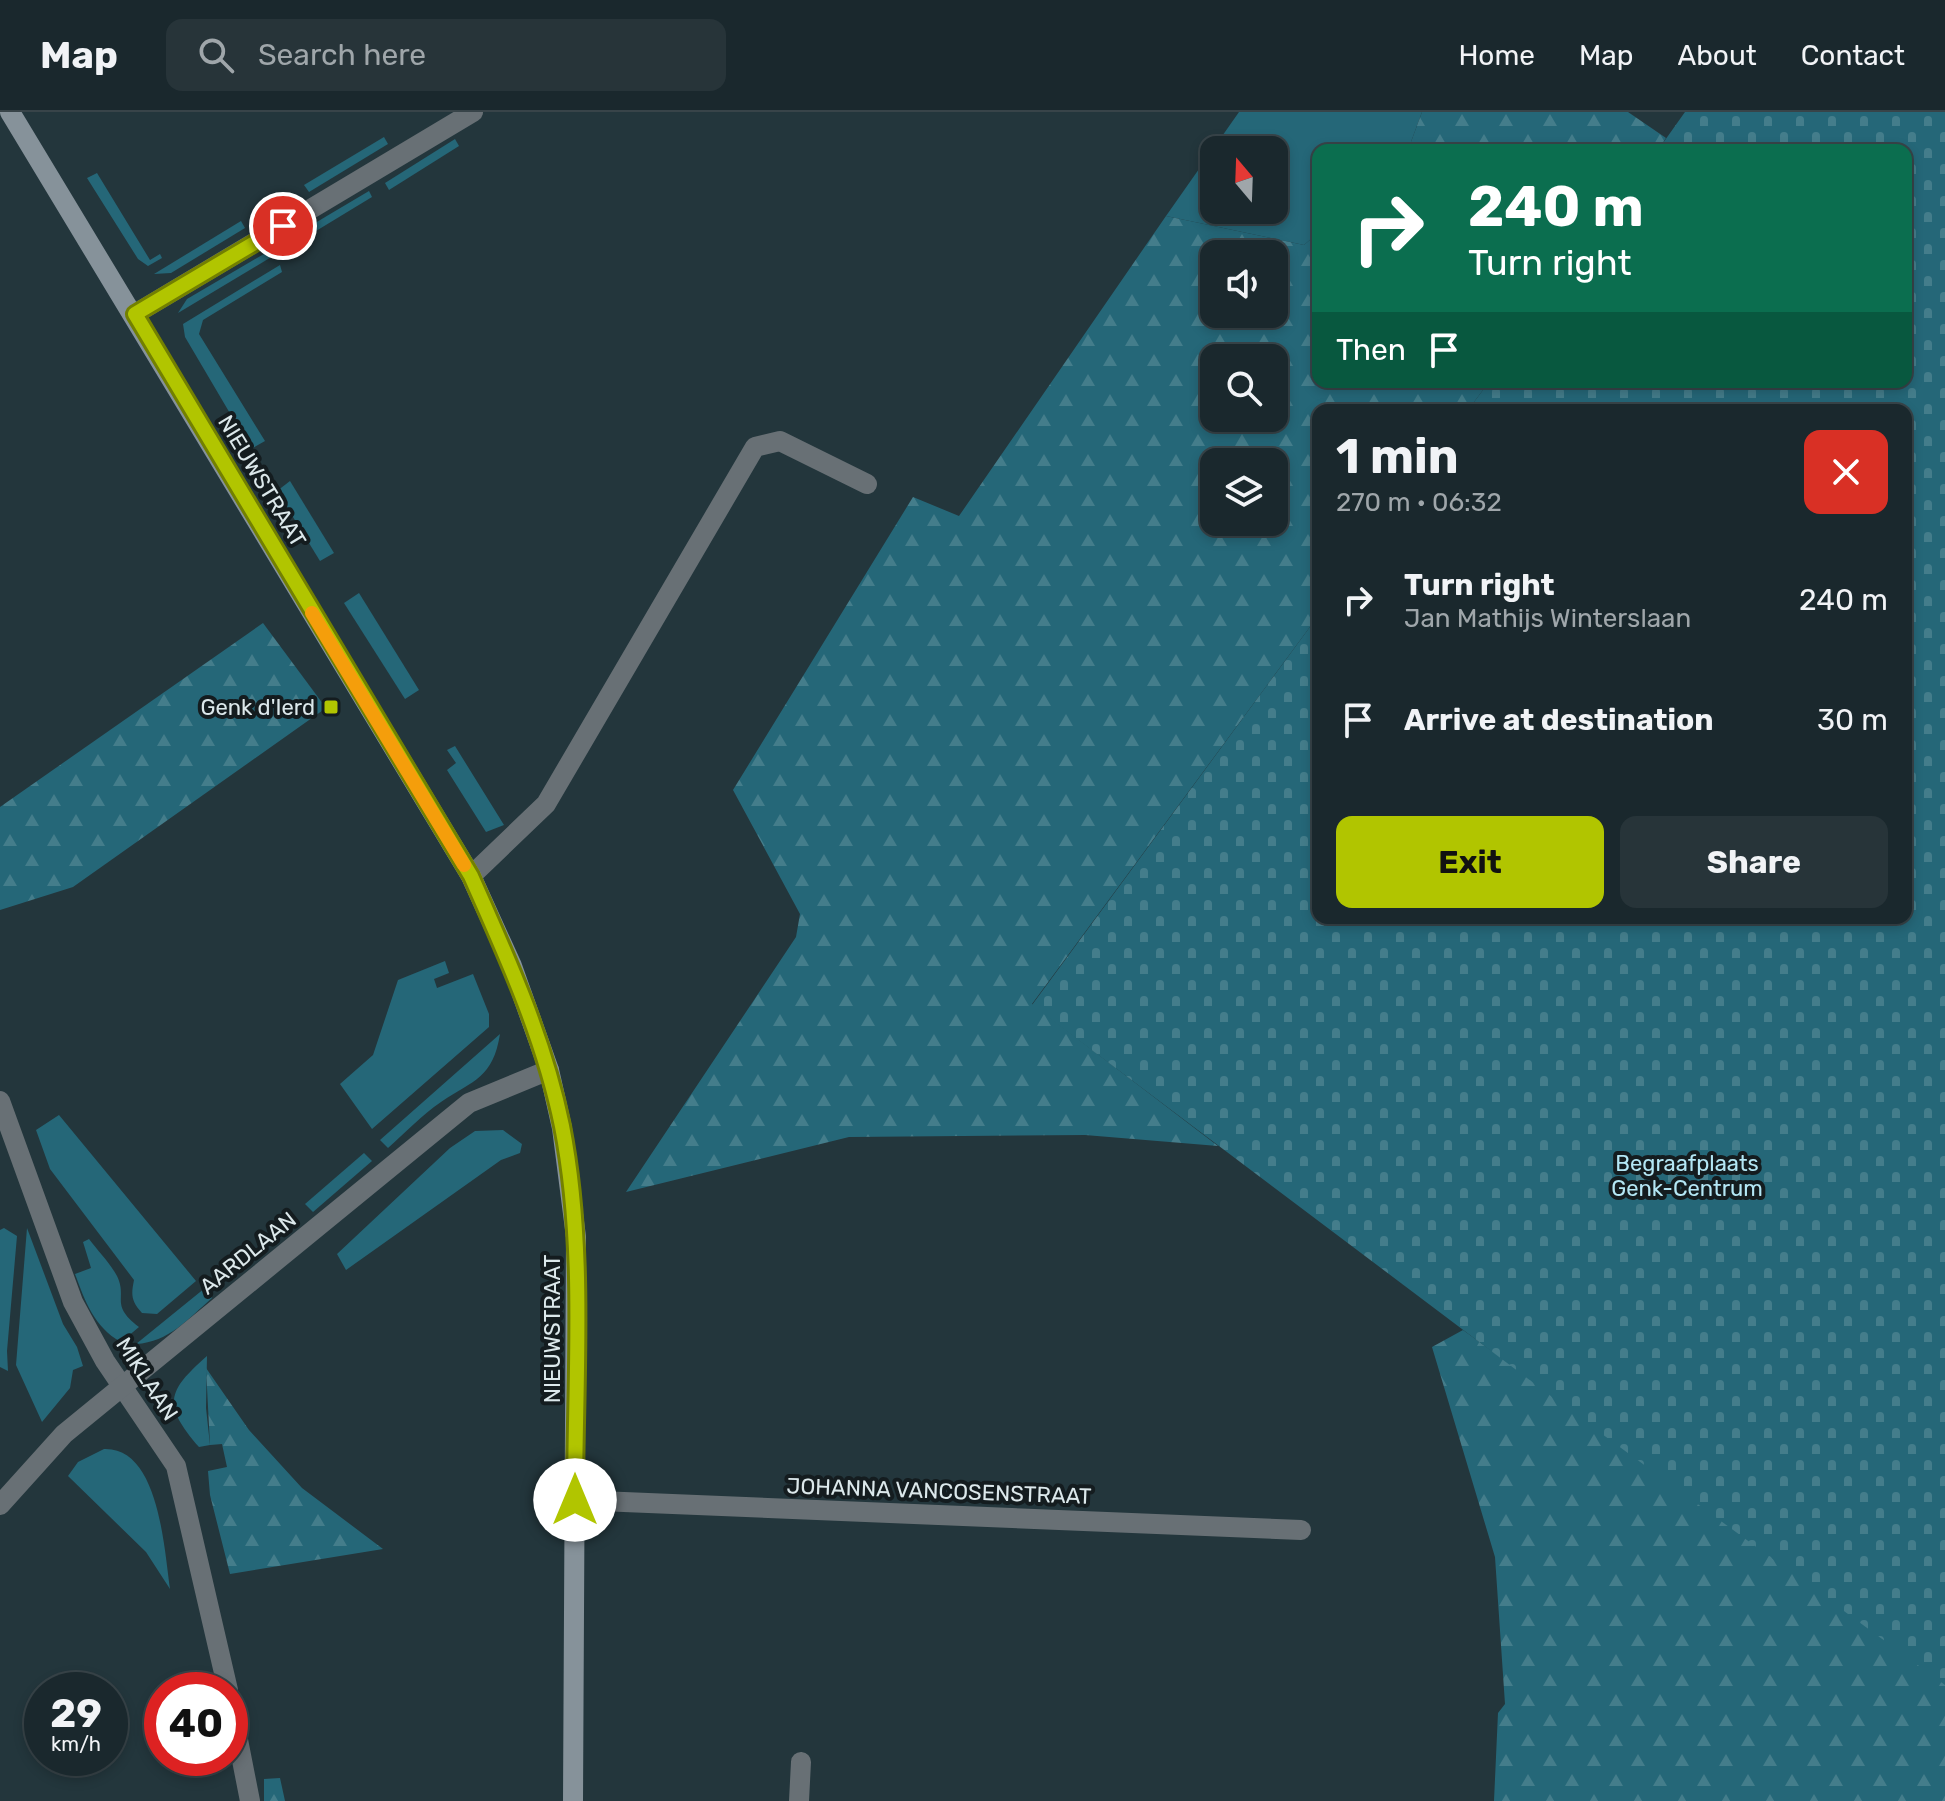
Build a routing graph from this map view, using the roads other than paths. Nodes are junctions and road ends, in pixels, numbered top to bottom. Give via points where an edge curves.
1 (10, 112) edge
2 (473, 112) edge
3 (135, 314) junction
4 (867, 484) dead end
5 (471, 876) junction
6 (549, 1070) junction
7 (0, 1101) edge
8 (122, 1388) junction
9 (575, 1500) junction
10 (0, 1505) edge
11 (1301, 1530) dead end
12 (224, 1672) edge
13 (801, 1762) dead end
14 (245, 1776) edge
15 (250, 1801) edge
16 (573, 1801) edge
17 (799, 1801) edge

1 - 3 street, NIEUWSTRAAT
2 - 3 street
3 - 5 street, NIEUWSTRAAT
4 - 5 street via 780,441 755,447 546,804
5 - 6 street, NIEUWSTRAAT via 512,966
6 - 8 street, AARDLAAN via 469,1103
6 - 9 street, NIEUWSTRAAT via 576,1237
7 - 8 street, MIKLAAN via 73,1302
8 - 10 street, AARDLAAN via 64,1434
8 - 12 street, MIKLAAN via 176,1466
9 - 11 street, JOHANNA VANCOSENSTRAAT
9 - 16 street, NIEUWSTRAAT
13 - 17 street
14 - 15 street

